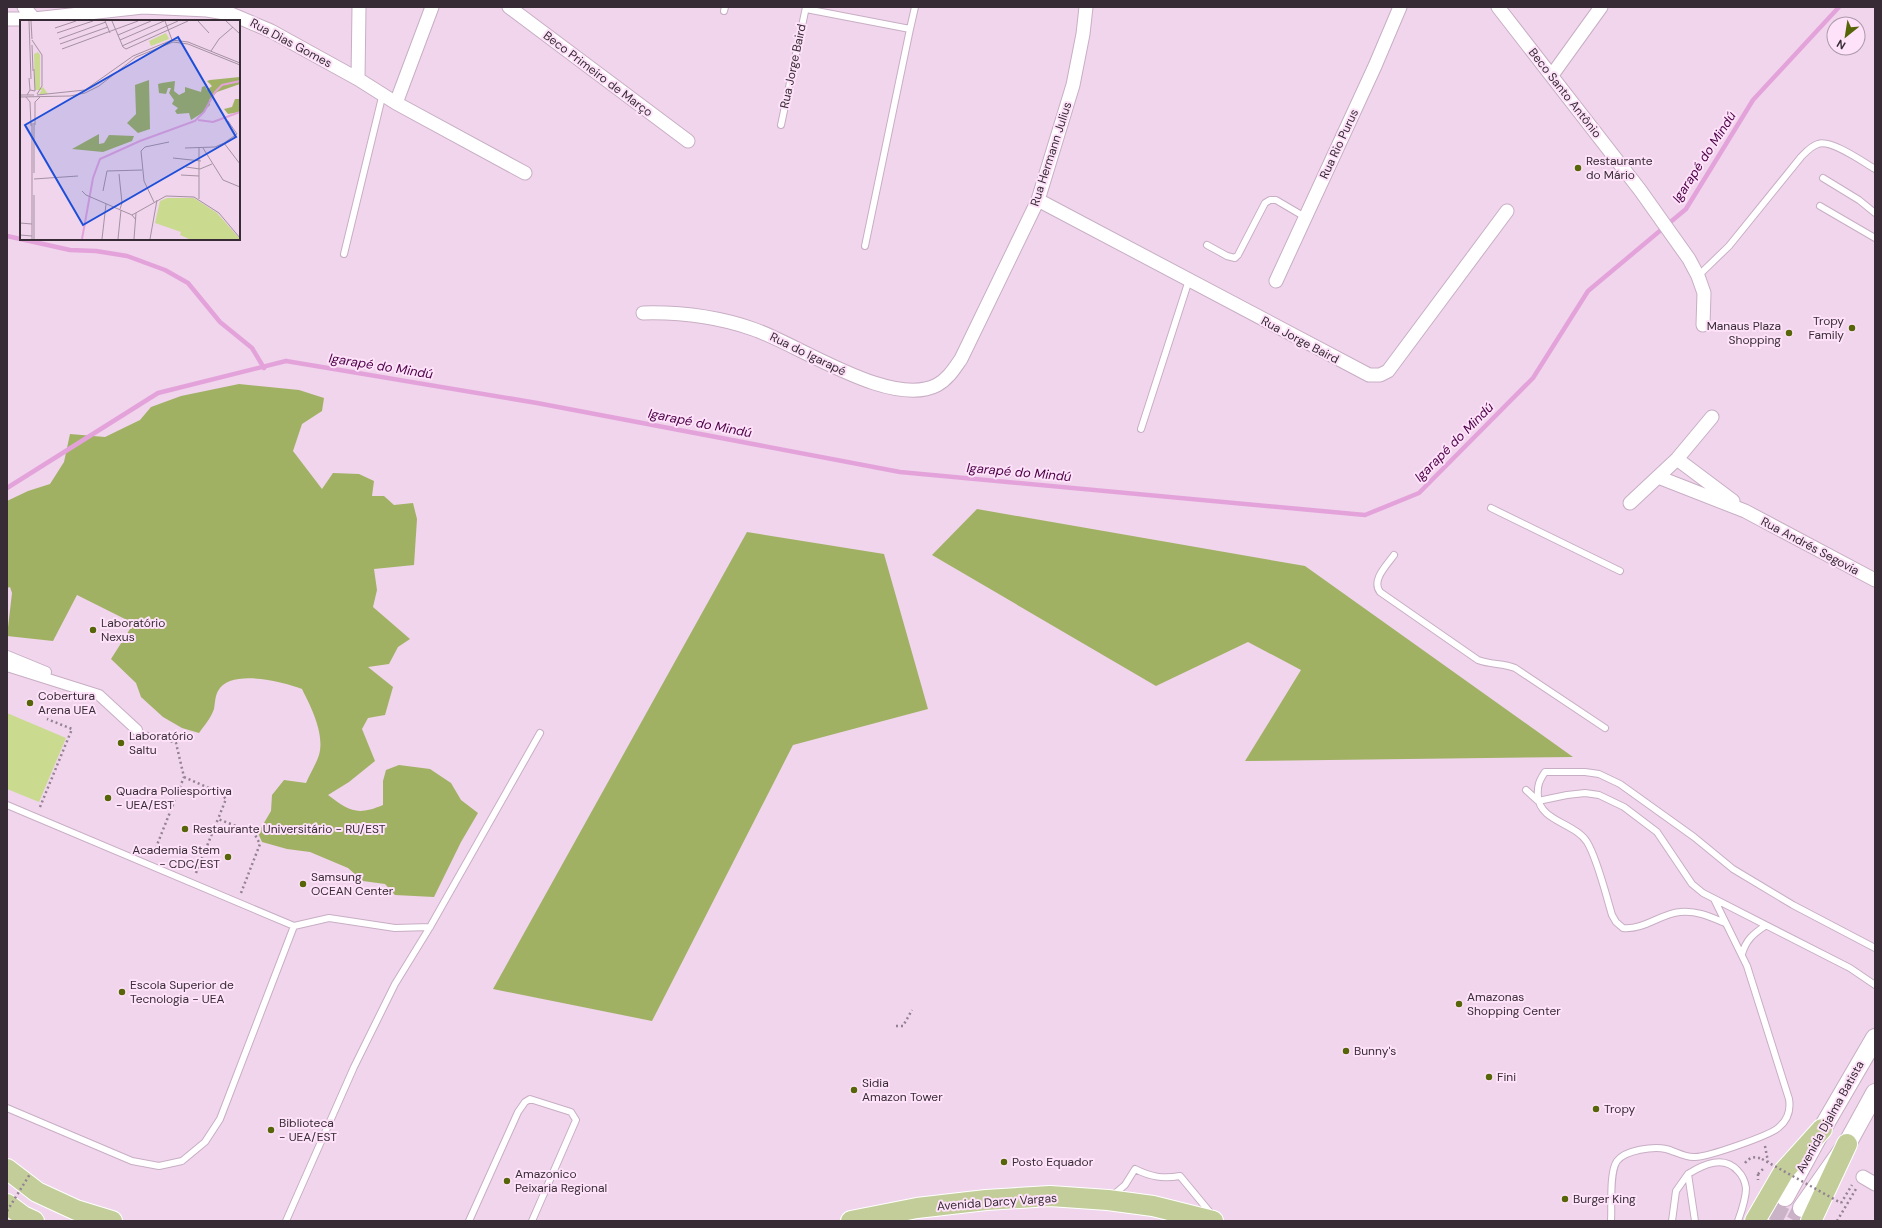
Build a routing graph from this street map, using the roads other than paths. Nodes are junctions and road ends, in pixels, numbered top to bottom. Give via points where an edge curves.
1 (24, 7) edge
2 (143, 7) edge
3 (359, 7) edge
4 (432, 7) edge
5 (509, 7) edge
6 (915, 7) edge
7 (1086, 7) edge
8 (1400, 7) edge
9 (1498, 7) edge
10 (1601, 7) edge
11 (806, 8) edge
12 (7, 19) edge
13 (34, 19) junction
14 (910, 29) junction
15 (1552, 76) junction
16 (358, 79) junction
17 (382, 93) junction
18 (396, 103) junction
19 (781, 125) dead end
20 (688, 141) dead end
21 (1875, 168) edge
22 (525, 173) dead end
23 (1823, 178) dead end
24 (1038, 200) junction
25 (1820, 206) dead end
26 (1507, 211) dead end
27 (1875, 213) edge
28 (1305, 217) junction
29 (1875, 238) edge
30 (1207, 245) dead end
31 (865, 246) dead end
32 (344, 254) dead end
33 (1698, 276) junction
34 (1189, 280) junction
35 (1276, 281) dead end
36 (643, 312) dead end
37 (1703, 324) dead end
38 (961, 359) joint
39 (1712, 417) dead end
40 (1140, 429) dead end
41 (1677, 459) junction
42 (1658, 477) junction
43 (1630, 502) dead end
44 (1491, 508) dead end
45 (1745, 511) junction
46 (1394, 555) dead end
47 (1620, 571) dead end
48 (1875, 580) edge
49 (7, 656) edge
50 (7, 666) edge
51 (99, 695) junction
52 (1605, 728) dead end
53 (137, 730) road end
54 (540, 733) dead end
55 (1526, 790) dead end
56 (1538, 801) junction
57 (7, 805) edge
58 (1715, 901) junction
59 (1725, 923) junction
60 (294, 926) junction
61 (1765, 926) junction
62 (430, 927) junction
63 (1875, 948) edge
64 (1742, 954) junction
65 (1875, 985) edge
66 (1875, 1038) edge
67 (1875, 1093) edge
68 (7, 1108) edge
69 (1822, 1129) junction
70 (1846, 1144) joint
71 (7, 1169) edge
72 (1688, 1174) junction
73 (1863, 1177) road end
74 (1875, 1184) edge
75 (1786, 1197) tunnel mouth
76 (1108, 1200) junction
77 (7, 1204) edge
78 (1807, 1214) tunnel mouth
79 (34, 1221) edge
80 (112, 1221) edge
81 (286, 1221) edge
82 (469, 1221) edge
83 (532, 1221) edge
84 (851, 1221) edge
85 (1213, 1221) edge
86 (1218, 1221) edge
87 (1611, 1221) edge
88 (1672, 1221) edge
89 (1695, 1221) edge
90 (1738, 1221) edge
91 (1755, 1221) edge

1 - 13 street
2 - 13 street, Rua Dias Gomes
2 - 16 street, Rua Dias Gomes via 207,10 231,14 271,31
3 - 16 street
4 - 18 street
5 - 20 street, Beco Primeiro de Março
6 - 14 lane
7 - 24 street, Rua Hermann Julius via 1073,85
8 - 28 street, Rua Rio Purus
9 - 15 street, Beco Santo Antônio
10 - 15 street
11 - 14 lane
11 - 19 lane, Rua Jorge Baird
12 - 13 street, Rua Dias Gomes
14 - 31 lane
15 - 33 street, Beco Santo Antônio via 1640,190 1689,259
16 - 17 street, Rua Dias Gomes
17 - 18 street, Rua Dias Gomes
17 - 32 lane
18 - 22 street, Rua Dias Gomes
21 - 33 lane via 1829,143 1820,143 1811,148 1729,246
23 - 27 lane
24 - 34 street, Rua Jorge Baird
24 - 38 street, Rua Hermann Julius
25 - 29 lane
26 - 34 street, Rua Jorge Baird via 1407,348 1388,371 1380,375 1369,375 1354,368
28 - 30 lane via 1276,200 1270,200 1265,203 1235,258
28 - 35 street, Rua Rio Purus
33 - 37 street, Beco Santo Antônio via 1704,293
34 - 40 lane
36 - 38 street, Rua do Igarapé via 668,312 714,318 753,328 870,382 904,390 936,386 950,375
39 - 41 street
41 - 42 street
41 - 45 street, Rua Andrés Segovia
42 - 43 street
42 - 45 street, Rua Andrés Segovia
44 - 47 lane
45 - 48 street, Rua Andrés Segovia
46 - 52 lane via 1377,582 1380,592 1478,660 1515,668
49 - 51 street
50 - 51 street
51 - 53 street
54 - 62 lane
55 - 56 lane
56 - 58 lane via 1585,793 1599,795 1624,807 1657,832 1692,884
56 - 59 lane via 1547,814 1578,831 1587,843 1612,915 1624,928 1631,929 1679,912 1701,914
56 - 63 lane via 1538,782 1545,772 1599,774 1630,790 1733,869 1793,905
57 - 60 lane
58 - 59 lane
58 - 61 lane
59 - 64 lane
60 - 62 lane via 329,918 395,928
60 - 68 lane via 220,1119 206,1142 182,1161 159,1166 132,1161
61 - 64 lane via 1746,942
61 - 65 lane via 1850,968
62 - 81 lane via 391,991 354,1067
64 - 87 lane via 1789,1099 1790,1109 1785,1120 1773,1131 1694,1158 1658,1147 1633,1151 1620,1158 1613,1174
66 - 69 main road, Avenida Djalma Batista
67 - 70 main road
69 - 75 main road, Avenida Djalma Batista
69 - 91 main road via 1784,1171
70 - 78 main road
71 - 80 main road via 37,1192 76,1210
72 - 88 lane via 1676,1190
72 - 89 lane
72 - 90 lane via 1700,1166 1713,1162 1724,1162 1734,1166 1743,1176 1746,1186
73 - 74 street
76 - 84 main road, Avenida Darcy Vargas via 1050,1196 986,1200 917,1208
76 - 85 main road, Avenida Darcy Vargas via 1153,1206
76 - 86 lane via 1125,1185 1135,1169 1162,1179 1180,1176
77 - 79 main road via 22,1216
82 - 83 lane via 518,1112 530,1099 570,1112 576,1120

